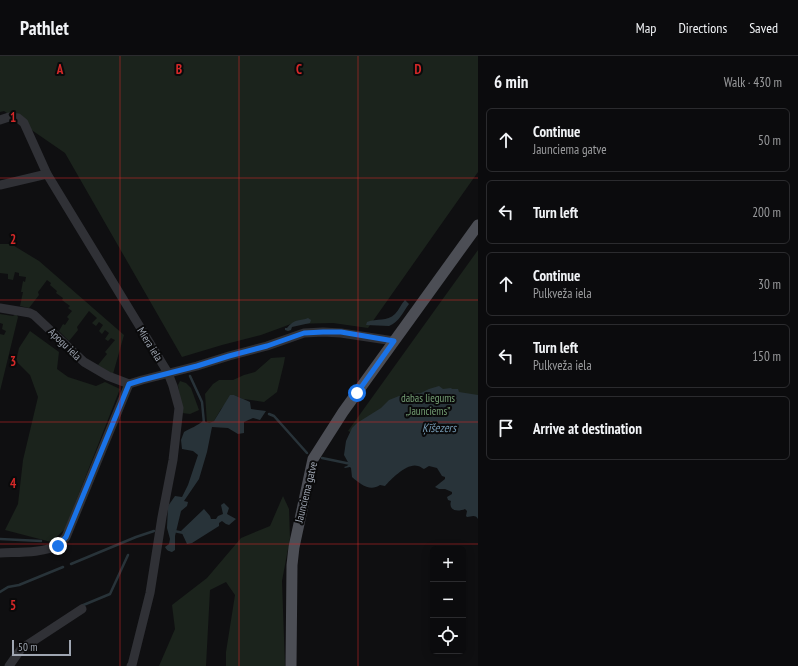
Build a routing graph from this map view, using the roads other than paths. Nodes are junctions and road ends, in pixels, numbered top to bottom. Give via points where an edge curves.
1 (0, 120) edge
2 (47, 174) junction
3 (0, 185) edge
4 (478, 225) edge
5 (0, 308) edge
6 (394, 341) junction
7 (168, 373) junction
8 (129, 384) junction
9 (0, 553) edge
10 (82, 609) dead end
11 (9, 666) edge
12 (131, 666) edge
13 (291, 666) edge

1 - 2 street, Miera iela via 18,118 24,124
2 - 3 street
2 - 7 street, Miera iela
4 - 6 main road, Jaunciema gatve
5 - 8 street, Apogu iela via 34,315 84,362 108,376
6 - 7 street via 341,332 304,333 267,346
6 - 13 main road, Jaunciema gatve via 313,459 292,565
7 - 8 street
7 - 12 street, Miera iela via 179,408 173,460 150,593
8 - 9 street via 66,537 58,546
10 - 11 street via 21,649

